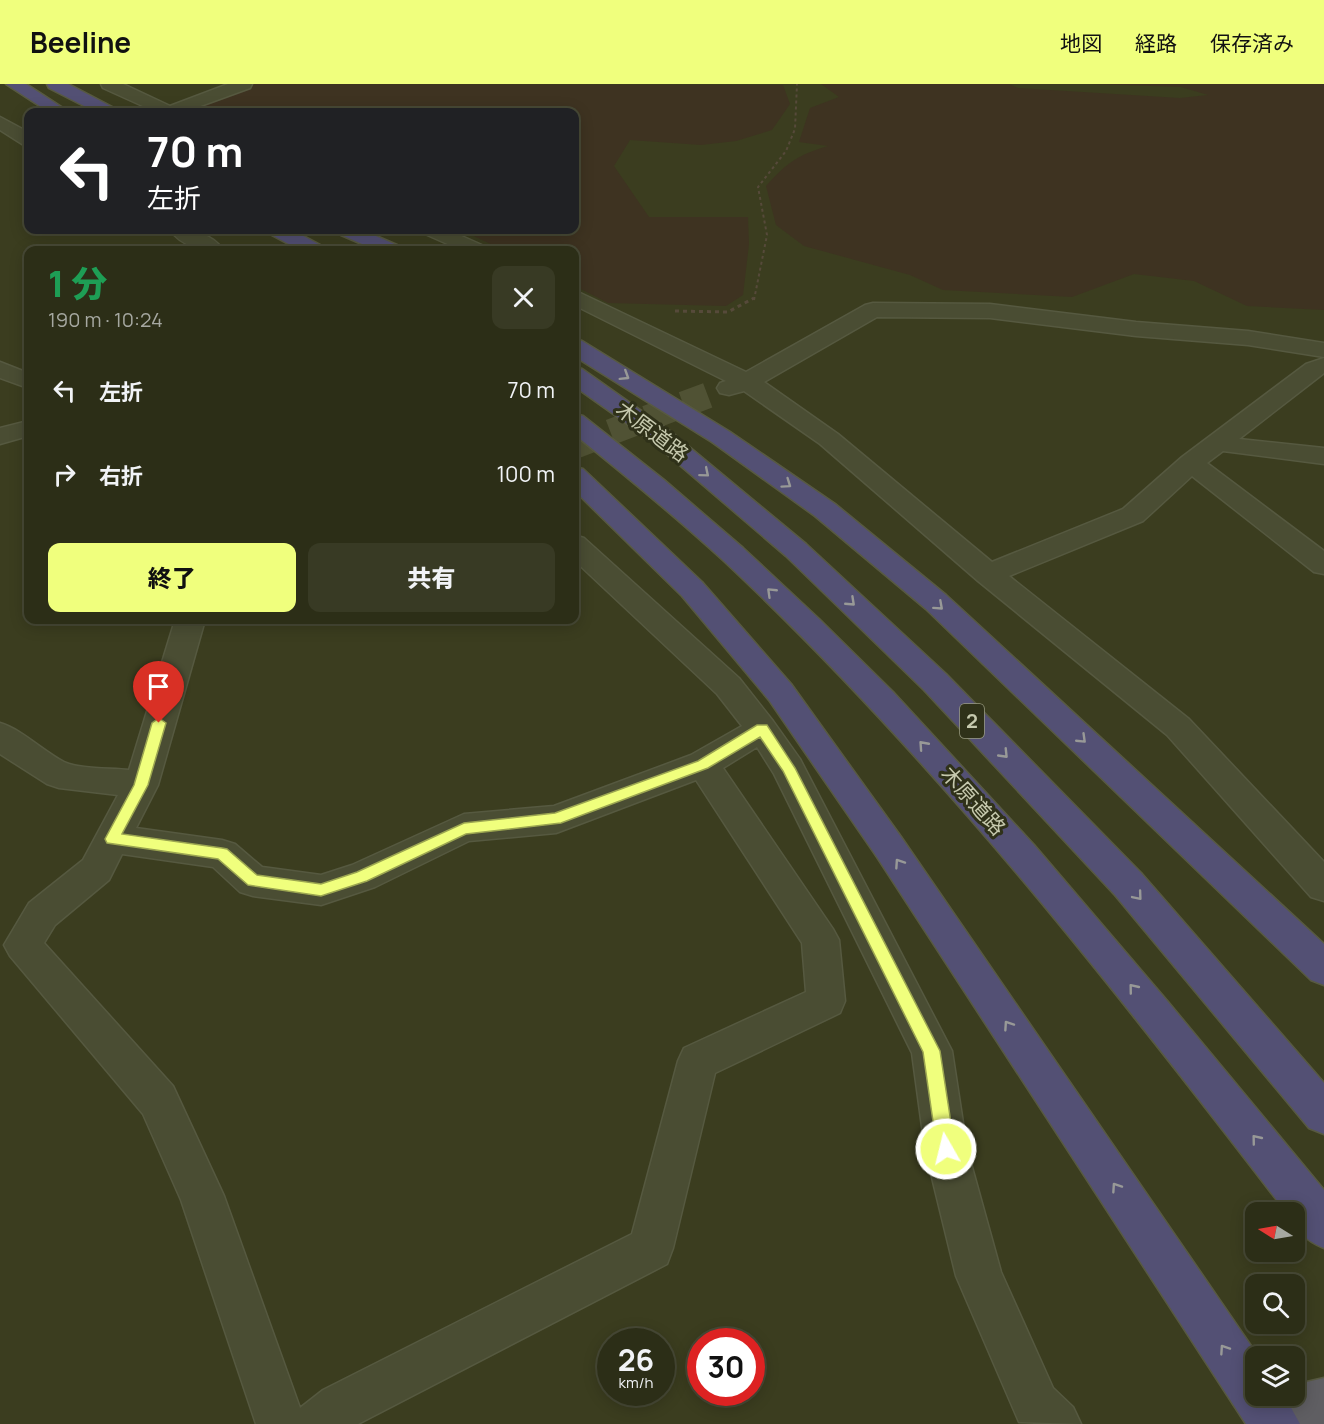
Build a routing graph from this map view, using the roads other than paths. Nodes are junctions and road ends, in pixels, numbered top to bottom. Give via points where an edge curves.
1 (14, 84) edge
2 (55, 84) edge
3 (110, 84) edge
4 (244, 84) edge
5 (53, 108) edge
6 (100, 108) edge
7 (161, 108) edge
8 (181, 108) edge
9 (0, 122) edge
10 (24, 137) edge
11 (187, 234) edge
12 (281, 234) edge
13 (284, 234) edge
14 (348, 234) edge
15 (355, 234) edge
16 (441, 234) edge
17 (206, 246) edge
18 (298, 246) edge
19 (307, 246) edge
20 (370, 246) edge
21 (383, 246) edge
22 (468, 246) edge
23 (579, 298) edge
24 (579, 349) edge
25 (1324, 350) edge
26 (1324, 365) edge
27 (0, 369) edge
28 (579, 378) edge
29 (24, 379) edge
30 (747, 382) junction
31 (718, 391) tunnel mouth
32 (579, 425) edge
33 (24, 430) edge
34 (0, 436) edge
35 (1220, 440) junction
36 (1324, 456) edge
37 (1191, 463) junction
38 (579, 480) edge
39 (579, 549) edge
40 (1324, 565) edge
41 (988, 574) junction
42 (189, 624) edge
43 (762, 729) junction
44 (0, 735) edge
45 (703, 764) junction
46 (141, 785) junction
47 (112, 839) junction
48 (1324, 886) edge
49 (1324, 968) edge
50 (1324, 1114) edge
51 (1324, 1226) edge
52 (1324, 1402) edge
53 (1272, 1420) edge
54 (281, 1424) edge
55 (318, 1424) edge
56 (1056, 1424) edge

1 - 5 highway
2 - 6 highway
3 - 7 street
4 - 8 street
9 - 10 street
11 - 17 street
12 - 18 highway
13 - 19 highway
14 - 20 highway
15 - 21 highway
16 - 22 street
23 - 30 street
24 -> 49 highway via 721,437 825,510 936,602
25 - 30 street via 1248,338 990,311 873,310
26 - 35 street
27 - 29 street
28 -> 50 highway, 木原道路 / 2 via 662,437 796,550 935,682 1128,884
30 - 31 street
30 - 41 street via 829,439
51 -> 32 highway, 木原道路 via 1065,904 887,705 741,562
33 - 34 street
35 - 36 street via 1234,446
35 - 37 street
37 - 40 street
37 - 41 street via 1134,515
53 -> 38 highway via 896,857 780,692 692,589
39 - 43 street via 728,686
41 - 48 street via 1178,727
42 - 46 street
43 - 45 street
43 - 56 street via 788,768 932,1051 946,1149 979,1276 1036,1405
44 - 46 street via 59,775
45 - 47 street via 556,819 464,828 362,877 321,890 253,881 222,854
45 - 55 street via 820,940 826,1001 698,1061 651,1248 340,1407
46 - 47 street
47 - 54 street via 96,870 42,914 22,945 158,1100 202,1196
52 - 53 highway

